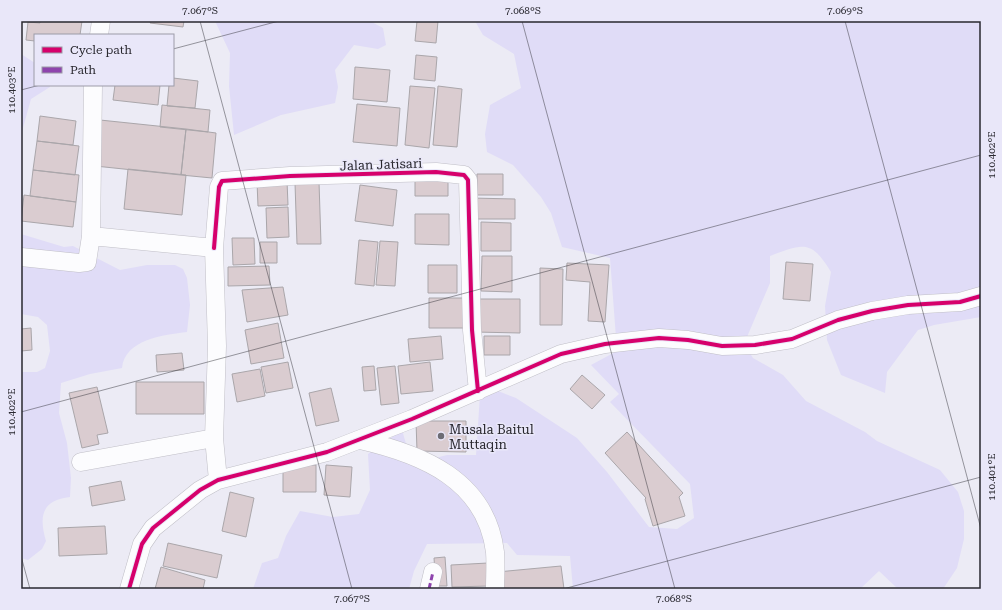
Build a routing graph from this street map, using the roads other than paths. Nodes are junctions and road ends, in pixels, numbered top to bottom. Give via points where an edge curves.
1 (101, 21) edge
2 (99, 34) edge
3 (93, 86) edge
4 (91, 236) junction
5 (214, 248) junction
6 (21, 257) edge
7 (981, 296) edge
8 (478, 391) junction
9 (214, 438) junction
10 (360, 440) junction
11 (81, 462) dead end
12 (218, 480) junction
13 (128, 589) edge
14 (495, 589) edge

1 - 2 street
3 - 4 street
4 - 5 street
4 - 6 street via 89,257 86,262
5 - 8 street, Jalan Jatisari via 219,187 222,181 290,176 436,172 464,176 468,180 472,330
5 - 9 street, Jalan Jatisari via 217,346
7 - 8 street via 960,302 908,305 872,311 838,320 792,339 755,345 722,346 659,338 590,346 550,358
8 - 10 street
9 - 11 street
9 - 12 street, Jalan Jatisari
10 - 12 street via 328,452
10 - 14 street via 393,447 417,456 461,484 479,507 491,532 495,553
12 - 13 street via 200,490 152,528 142,544

